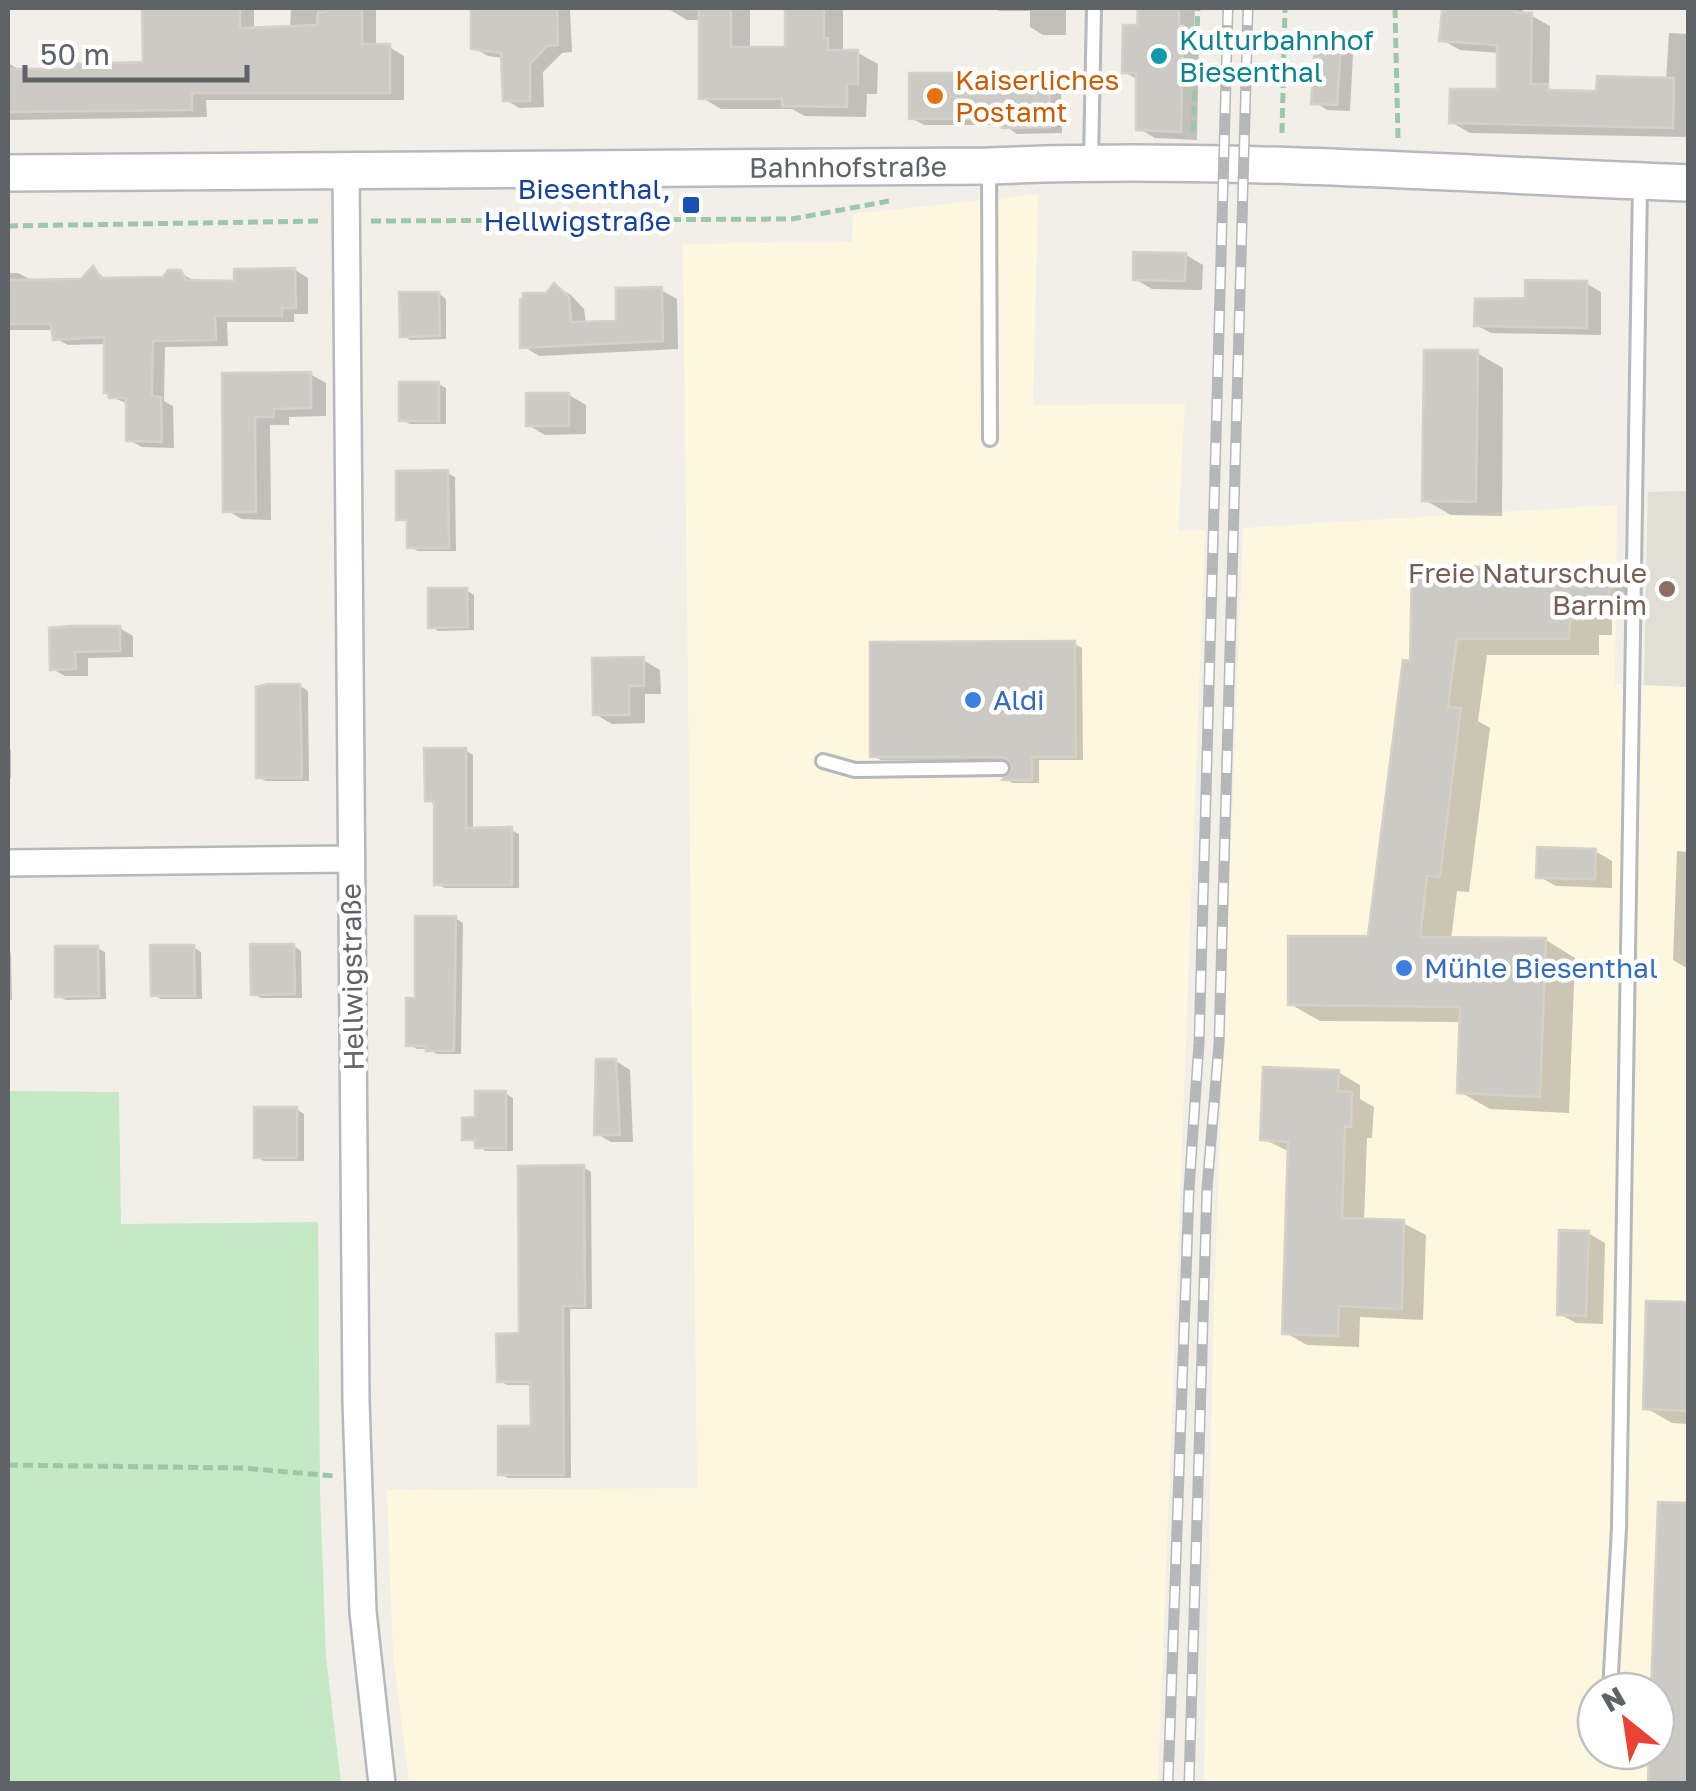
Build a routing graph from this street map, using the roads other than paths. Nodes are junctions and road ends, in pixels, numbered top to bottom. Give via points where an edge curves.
1 (1094, 8) edge
2 (1092, 162) junction
3 (988, 166) junction
4 (346, 170) junction
5 (8, 174) edge
6 (1640, 181) junction
7 (1688, 183) edge
8 (990, 438) dead end
9 (823, 761) dead end
10 (1002, 768) dead end
11 (350, 859) junction
12 (8, 863) edge
13 (1611, 1671) edge
14 (382, 1784) edge

1 - 2 lane
2 - 3 main road, Bahnhofstraße
2 - 6 main road, Bahnhofstraße
3 - 4 main road, Bahnhofstraße
3 - 8 lane
4 - 5 main road, Bahnhofstraße
4 - 11 street, Hellwigstraße
6 - 7 main road, Bahnhofstraße
6 - 13 lane via 1619,1528
9 - 10 lane via 855,770
11 - 12 street
11 - 14 street, Hellwigstraße via 358,1478 363,1612

